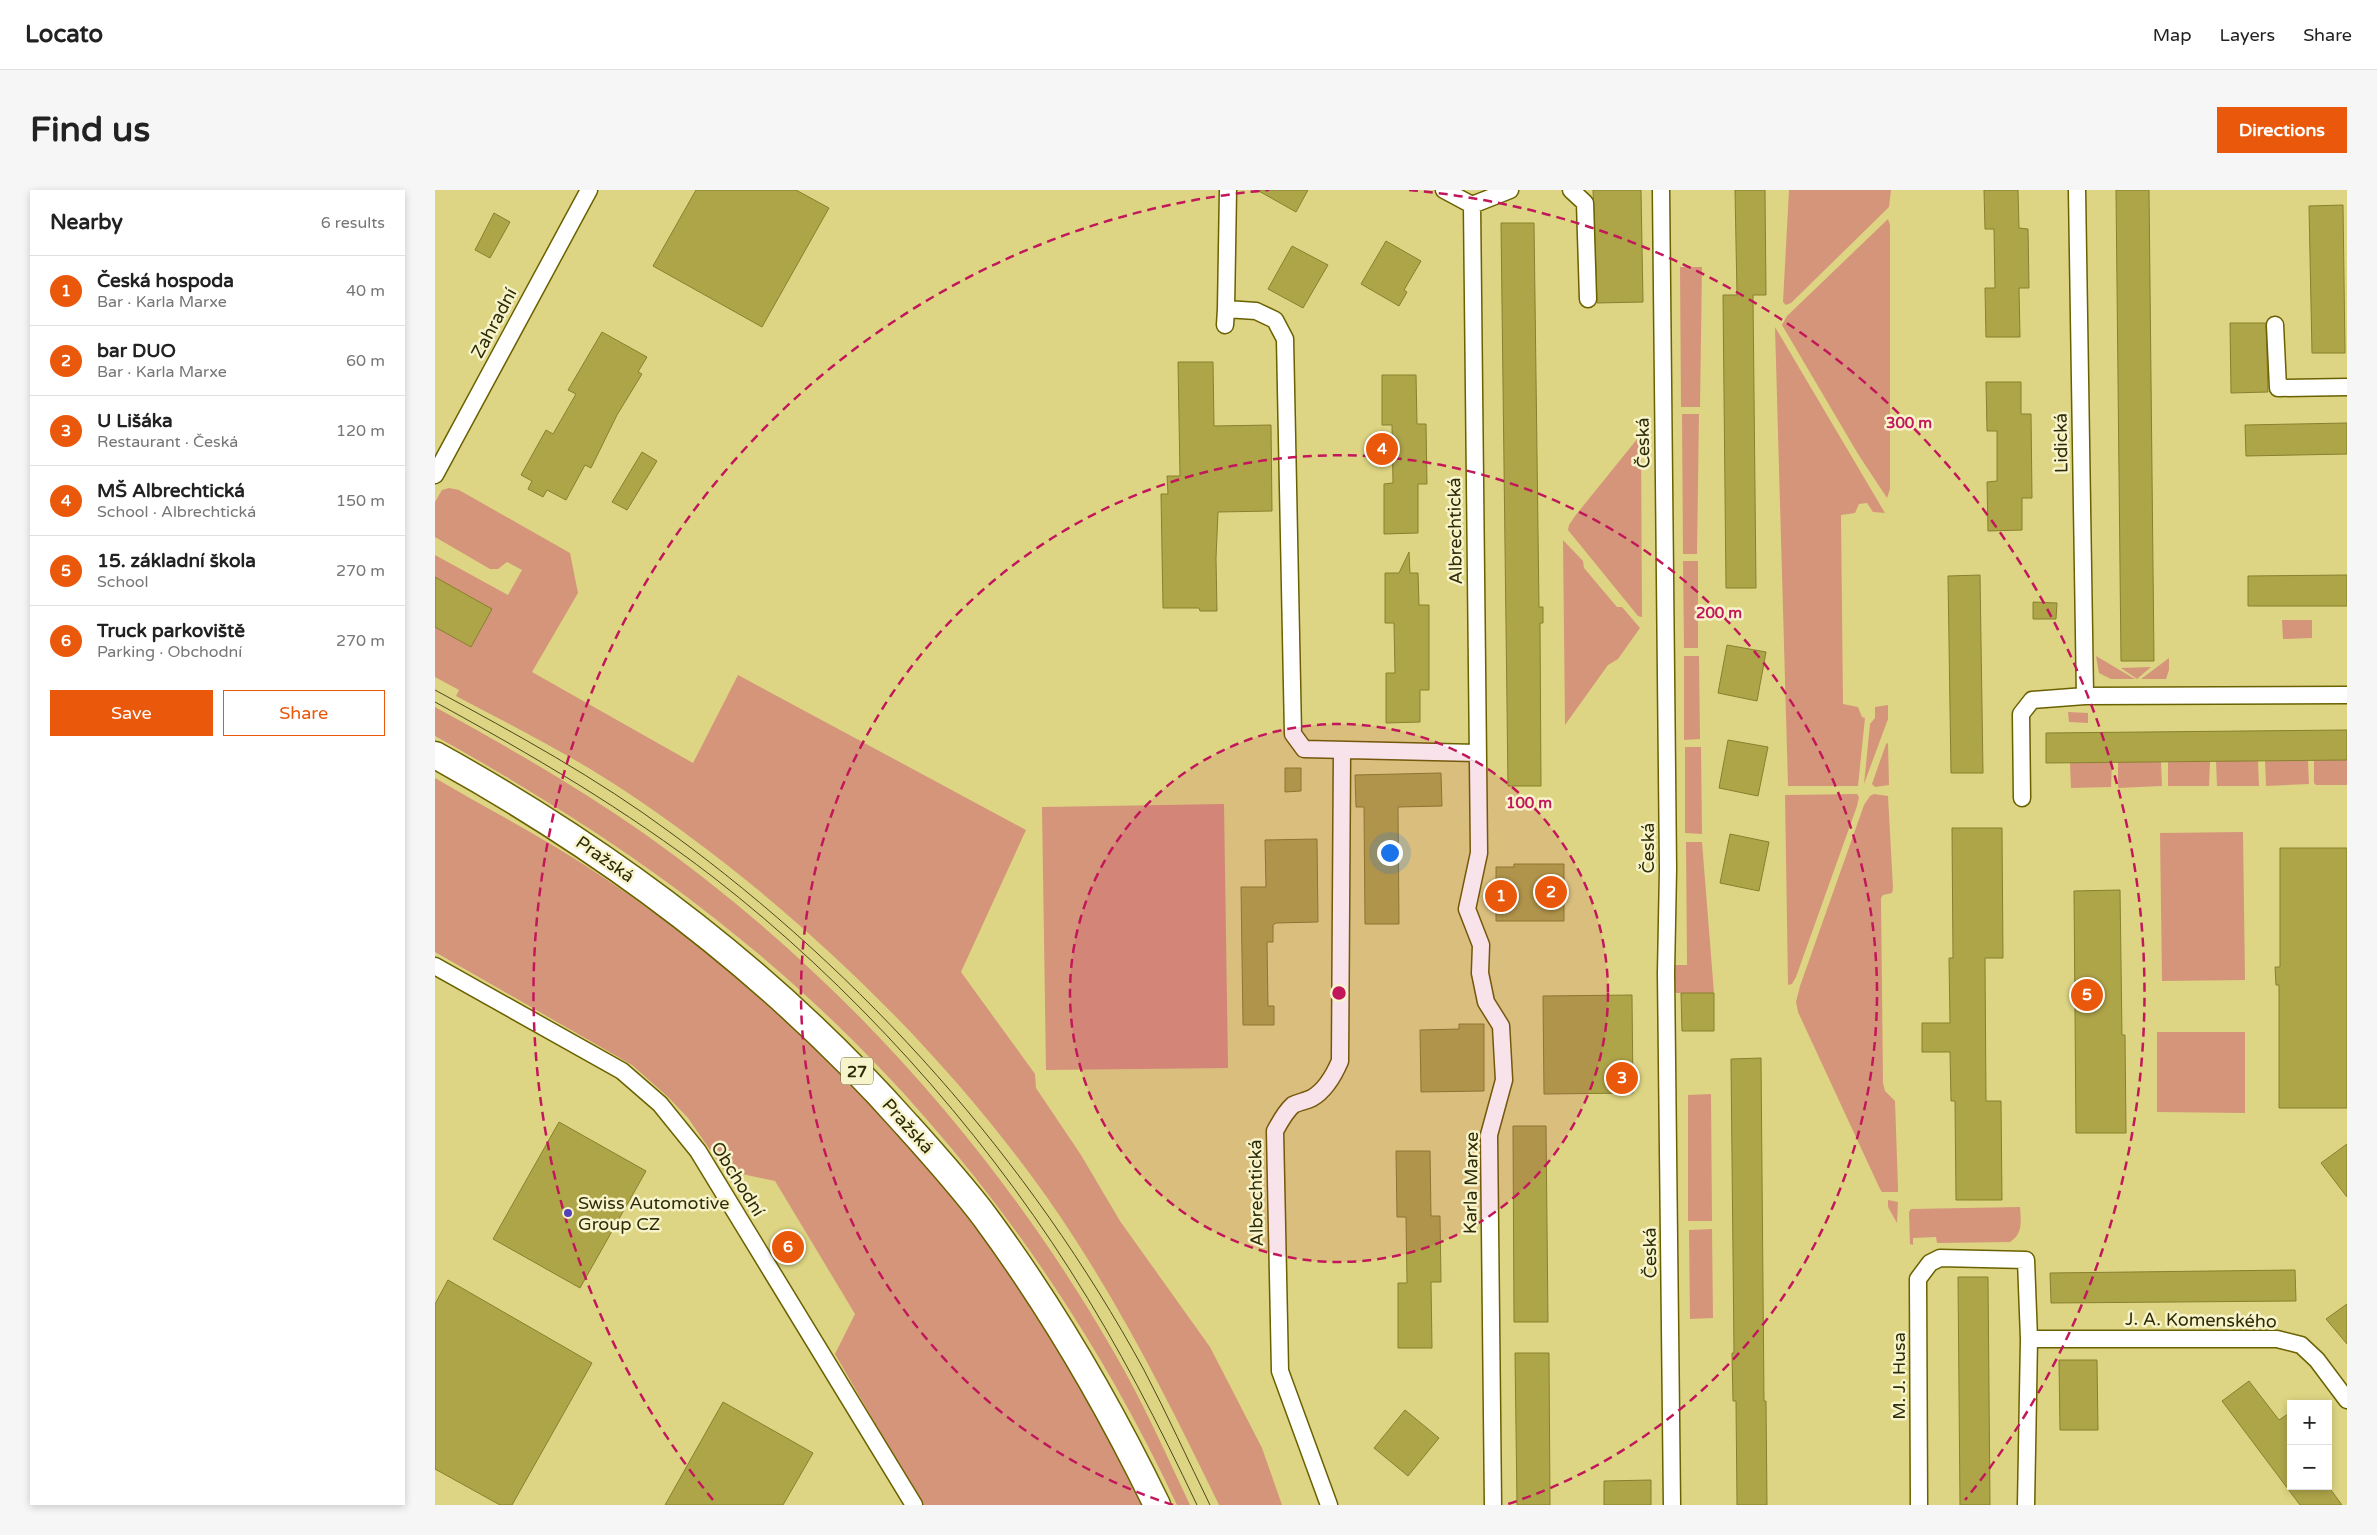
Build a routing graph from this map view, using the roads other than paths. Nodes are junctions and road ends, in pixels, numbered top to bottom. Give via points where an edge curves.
1 (589, 190) edge
2 (1228, 190) edge
3 (1445, 190) edge
4 (1510, 190) edge
5 (1571, 190) edge
6 (1661, 190) edge
7 (2077, 190) edge
8 (1472, 205) junction
9 (1588, 299) dead end
10 (2275, 325) dead end
11 (2347, 387) edge
12 (435, 475) edge
13 (2347, 695) edge
14 (2085, 696) junction
15 (1341, 751) junction
16 (1477, 753) junction
17 (435, 755) edge
18 (2022, 798) dead end
19 (435, 966) edge
20 (2029, 1340) junction
21 (2347, 1400) edge
22 (914, 1505) edge
23 (1157, 1505) edge
24 (1329, 1505) edge
25 (1493, 1505) edge
26 (1672, 1505) edge
27 (1919, 1505) edge
28 (2026, 1505) edge

1 - 12 street, Zahradní
2 - 15 street via 1226,317 1255,311 1275,320 1285,340 1293,734 1304,749
3 - 8 street
4 - 8 street
5 - 9 street via 1585,203
6 - 26 street, Česká
7 - 14 street, Lidická
8 - 16 street, Albrechtická
10 - 11 street via 2278,388
13 - 14 street
14 - 18 street via 2032,700 2021,714
15 - 16 street
15 - 24 street, Albrechtická via 1340,1061 1327,1085 1313,1098 1294,1105 1275,1131 1280,1372
16 - 25 street, Karla Marxe via 1479,853 1467,909 1481,945 1480,973 1486,1002 1501,1026 1505,1080 1489,1135
17 - 23 main road, Pražská / 27 via 565,832 691,921 767,984 881,1095 983,1215 1024,1272 1087,1369
19 - 22 street, Obchodní via 622,1071 660,1104 698,1151
20 - 21 street, J. A. Komenského via 2277,1339 2301,1345 2317,1360
20 - 27 street, M. J. Husa via 2026,1260 1940,1258 1930,1263 1918,1279
20 - 28 street

